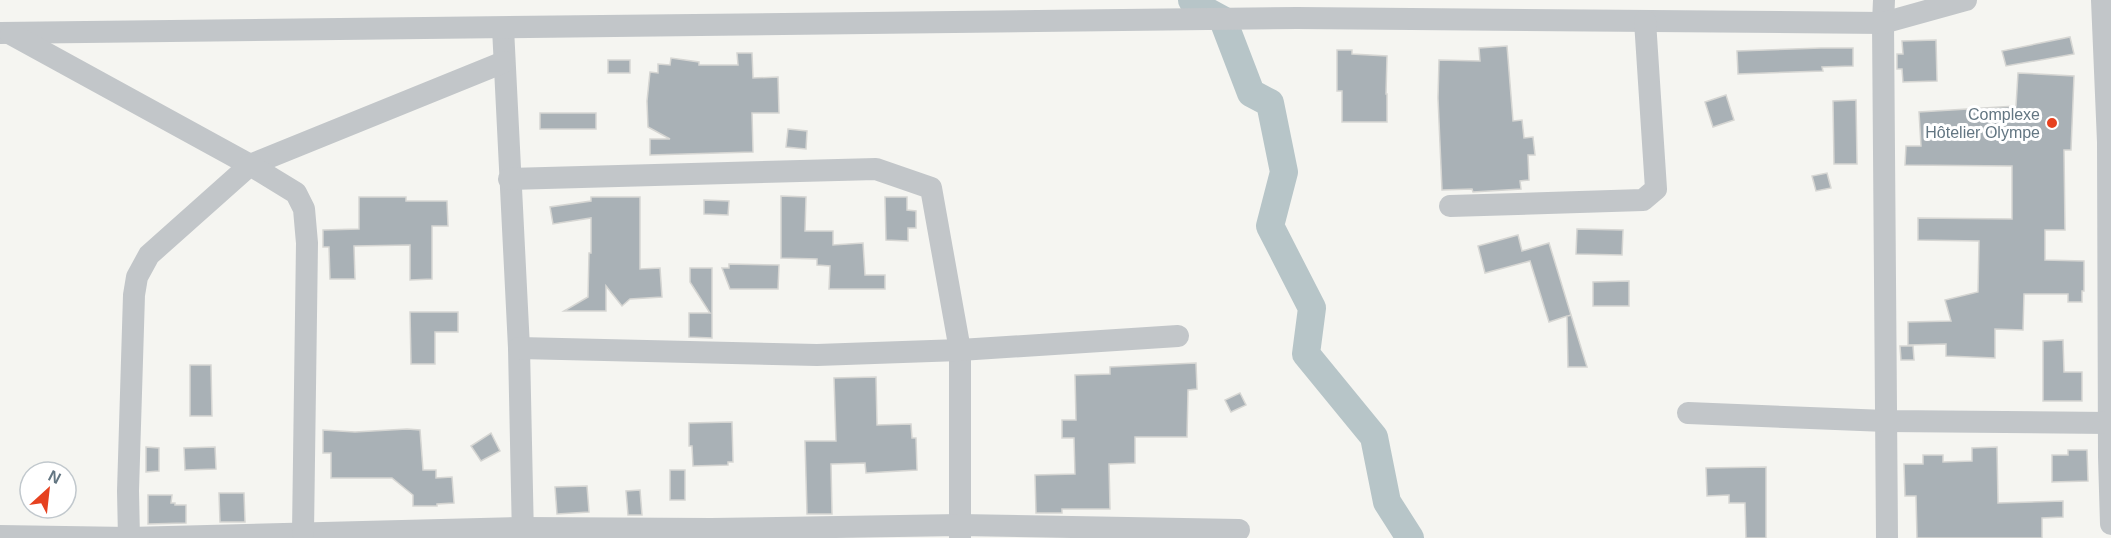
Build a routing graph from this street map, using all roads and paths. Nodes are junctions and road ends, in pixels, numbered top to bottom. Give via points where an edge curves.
1 (1884, 0) edge
2 (1966, 0) edge
3 (2102, 0) edge
4 (1713, 11) edge
5 (1645, 21) junction
6 (1883, 23) junction
7 (503, 28) junction
8 (5, 33) edge
9 (504, 62) junction
10 (249, 165) junction
11 (509, 179) junction
12 (1450, 206) dead end
13 (2110, 301) edge
14 (1178, 336) dead end
15 (519, 348) junction
16 (960, 350) junction
17 (1688, 413) dead end
18 (1886, 421) junction
19 (2109, 423) junction
20 (2111, 524) edge
21 (1239, 530) dead end
22 (303, 532) junction
23 (960, 532) edge
24 (523, 533) edge
25 (711, 533) edge
26 (0, 536) edge
27 (129, 538) edge
28 (1887, 538) edge

1 - 6 street
2 - 6 street
3 - 13 street
4 - 5 street
4 - 6 street
5 - 7 street via 1297,18
5 - 12 street via 1656,189 1643,200
6 - 18 street
7 - 8 street
7 - 9 street
8 - 10 street
9 - 10 street
9 - 11 street
10 - 22 street via 296,193 304,209 307,243
10 - 27 street via 149,255 137,277
11 - 15 street
11 - 16 street via 876,169 931,188
13 - 19 street
14 - 16 street
15 - 16 street via 817,355
15 - 24 street
16 - 23 street
17 - 18 street
18 - 19 street
18 - 28 street
19 - 20 street
21 - 23 street
22 - 24 street
22 - 27 street
23 - 25 street
24 - 25 street
26 - 27 street

